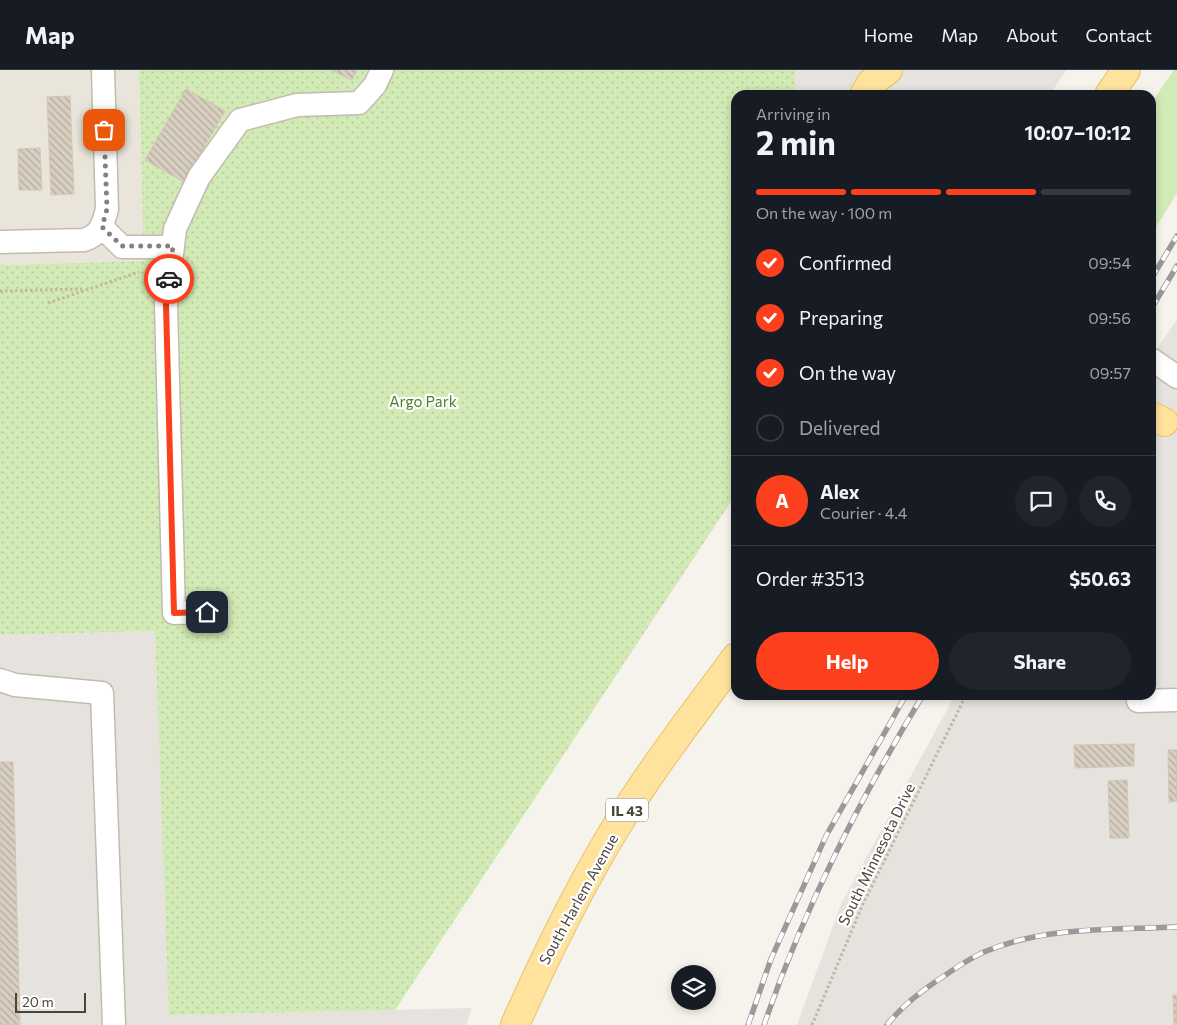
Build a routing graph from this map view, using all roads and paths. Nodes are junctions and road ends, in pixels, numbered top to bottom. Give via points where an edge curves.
1 (103, 70) edge
2 (382, 70) edge
3 (888, 70) edge
4 (1126, 70) edge
5 (867, 90) edge
6 (1112, 90) edge
7 (102, 227) junction
8 (0, 242) edge
9 (173, 246) junction
10 (170, 269) junction
11 (86, 288) junction
12 (0, 291) edge
13 (48, 303) dead end
14 (1156, 362) edge
15 (1177, 376) edge
16 (207, 612) dead end
17 (731, 664) edge
18 (0, 680) edge
19 (964, 700) edge
20 (1177, 700) edge
21 (1138, 701) dead end
22 (114, 1025) edge
23 (515, 1025) edge
24 (812, 1025) edge

1 - 7 street via 107,209
2 - 9 street via 375,85 359,103 297,105 240,120 199,177 175,229
3 - 5 main road
4 - 6 main road
7 - 8 street via 94,237 84,240
7 - 9 street via 122,246
9 - 10 street
10 - 11 path via 147,270
10 - 16 street via 166,304 174,613
11 - 12 path
11 - 13 path
14 - 15 street
17 - 23 main road, South Harlem Avenue / IL 43 via 644,783 593,866 553,940
18 - 22 street via 15,685 102,693
19 - 24 path, South Minnesota Drive via 862,904
20 - 21 street

